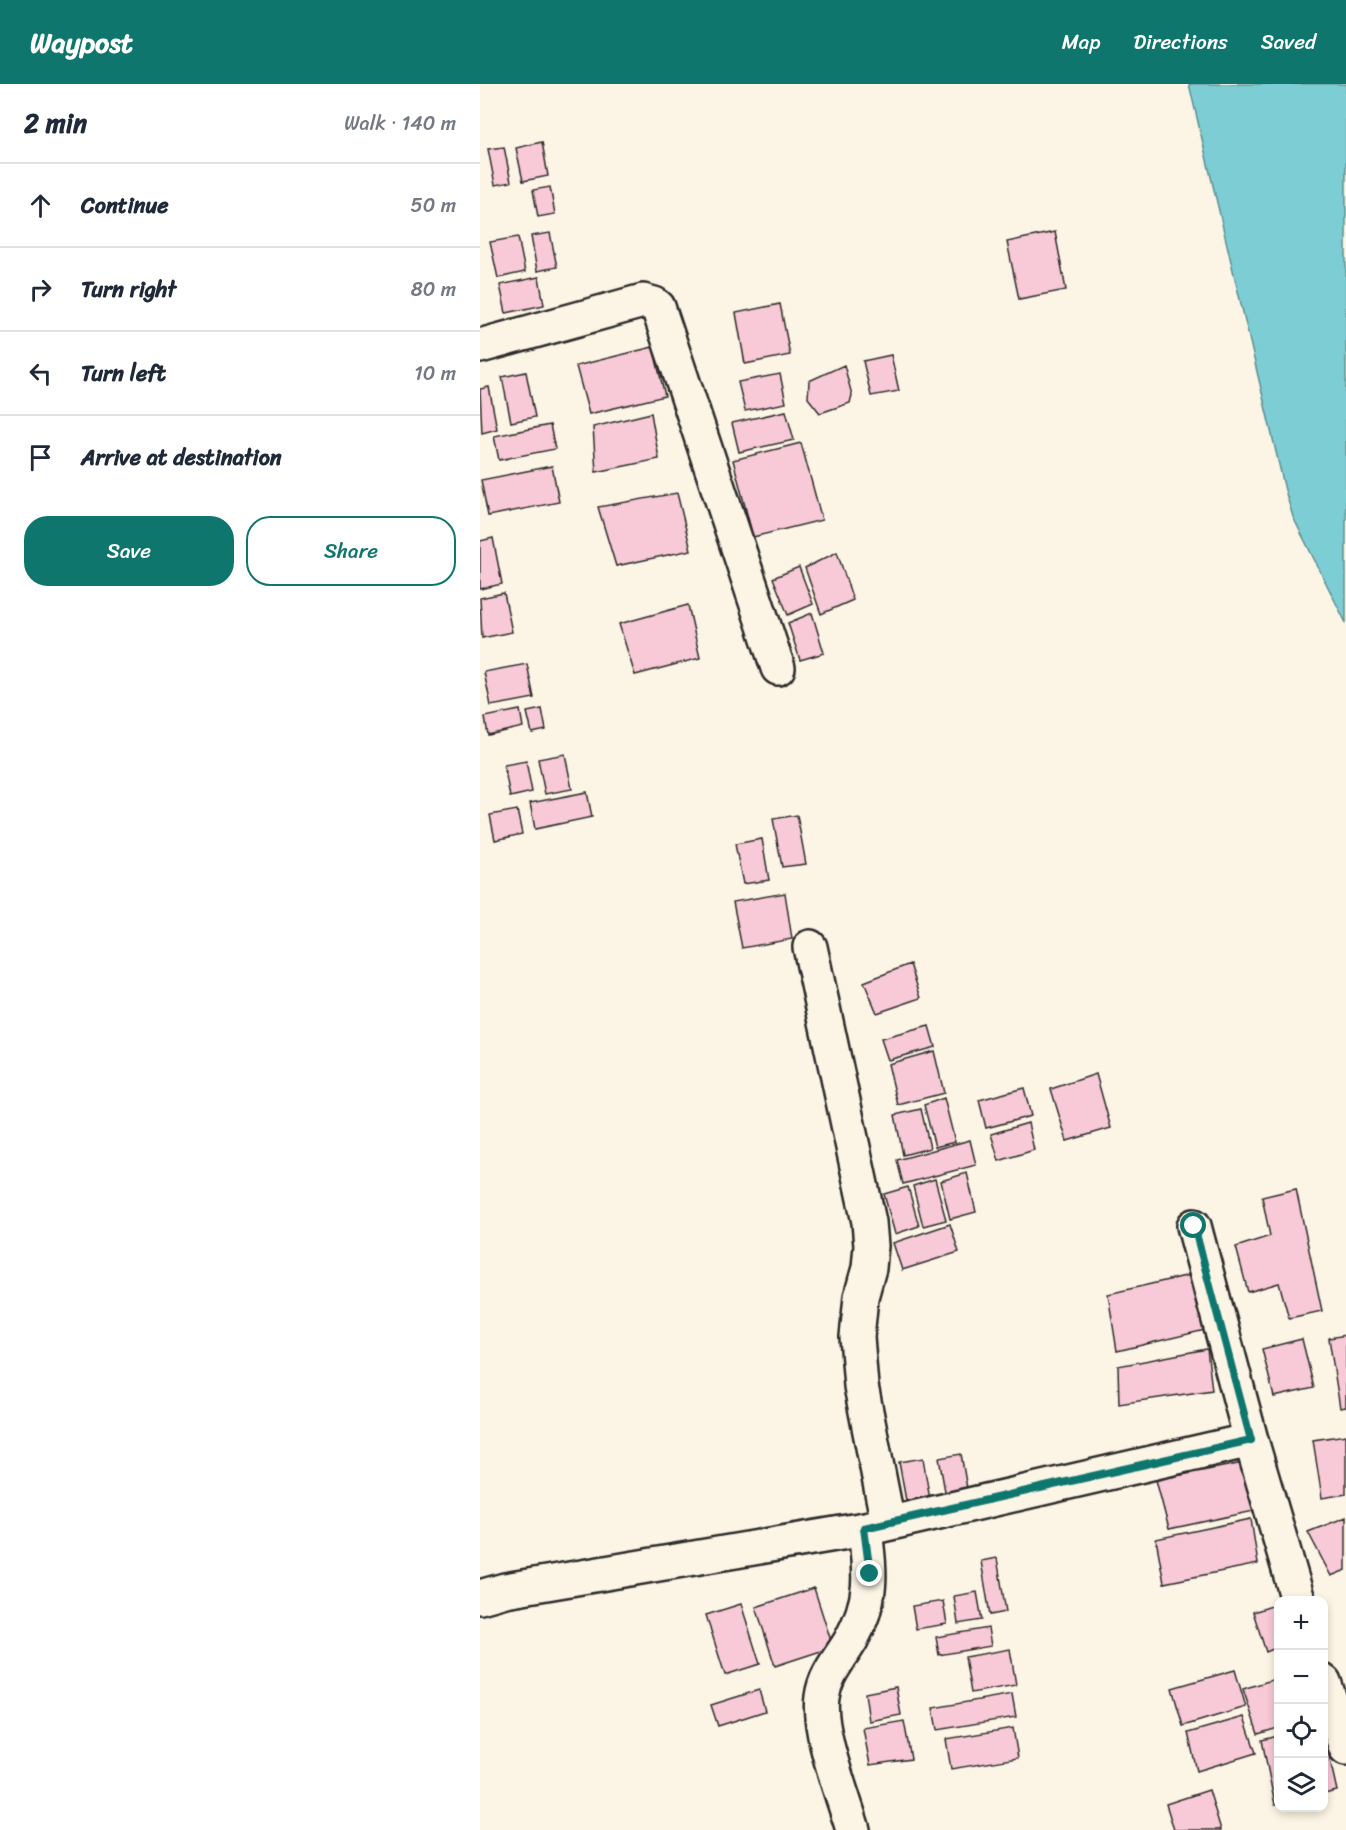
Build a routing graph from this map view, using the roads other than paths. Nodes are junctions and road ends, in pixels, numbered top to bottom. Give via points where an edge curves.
1 (480, 346) edge
2 (778, 668) dead end
3 (810, 947) dead end
4 (1194, 1226) dead end
5 (1251, 1440) junction
6 (876, 1526) junction
7 (1297, 1596) edge
8 (480, 1597) edge
9 (1328, 1696) edge
10 (1346, 1748) edge
11 (853, 1830) edge

1 - 2 street via 644,301 658,307
3 - 6 street via 871,1246 857,1337
4 - 5 street
5 - 6 street
5 - 7 street
6 - 8 street
6 - 11 street via 869,1591 861,1618 828,1676 822,1696 821,1722
9 - 10 street

